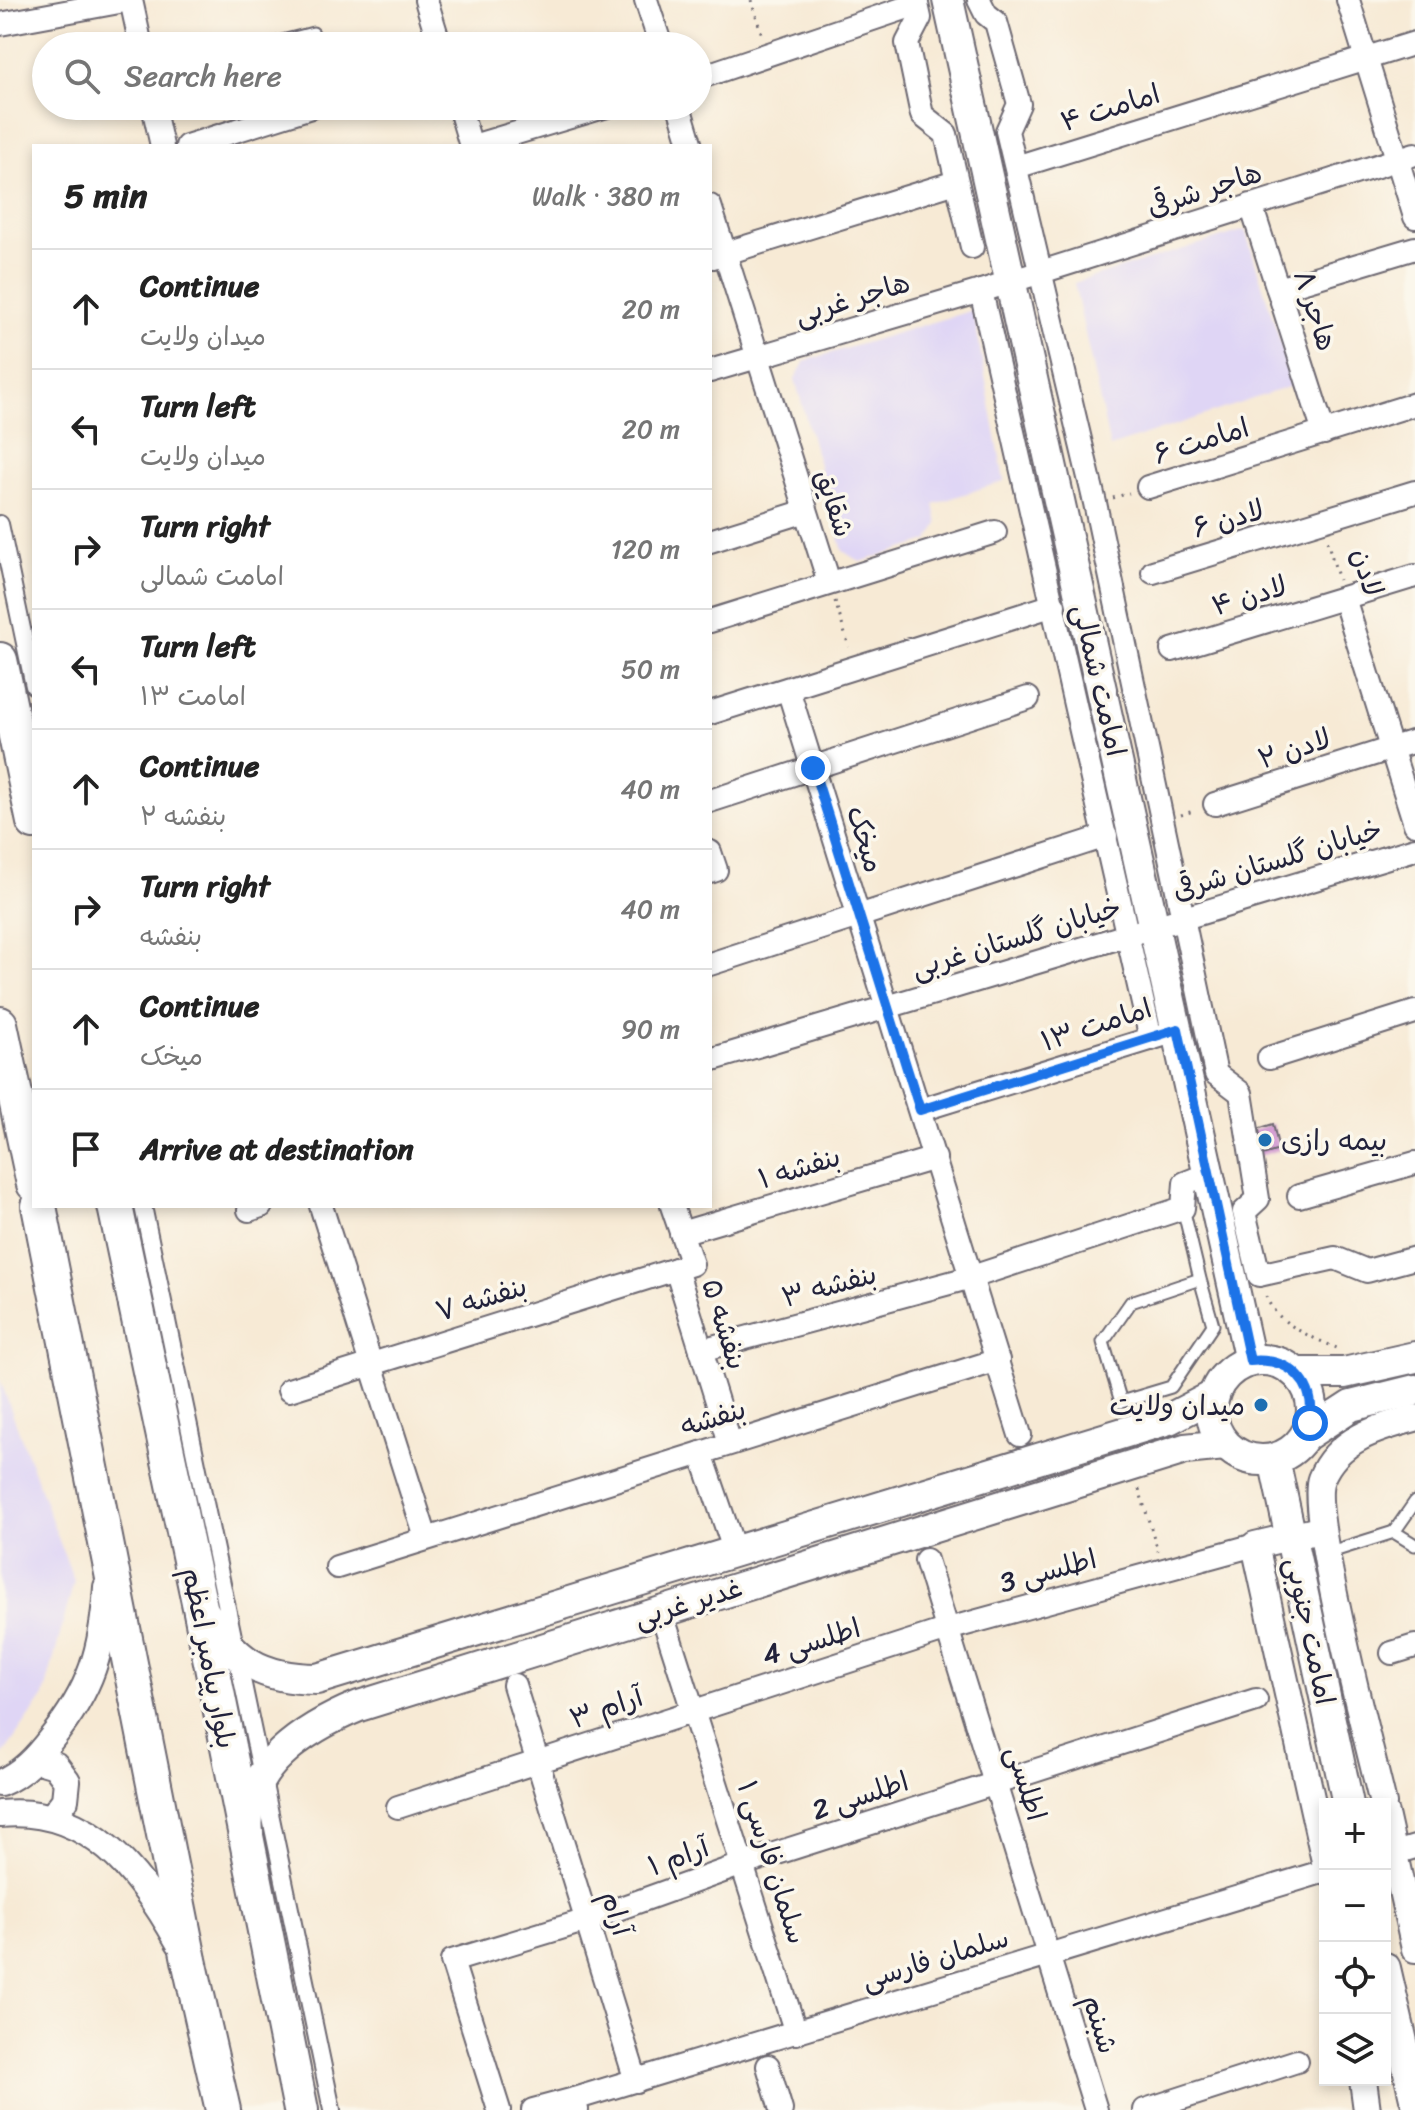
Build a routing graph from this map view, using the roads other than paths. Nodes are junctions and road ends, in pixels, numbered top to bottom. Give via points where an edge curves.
1 (130, 0) edge
2 (426, 0) edge
3 (646, 0) edge
4 (948, 0) edge
5 (979, 0) edge
6 (1348, 0) edge
7 (917, 2) edge
8 (0, 24) edge
9 (138, 32) edge
10 (436, 32) edge
11 (656, 32) edge
12 (1415, 43) edge
13 (1366, 58) junction
14 (712, 73) edge
15 (156, 120) edge
16 (270, 120) edge
17 (464, 120) edge
18 (560, 120) edge
19 (683, 120) edge
20 (162, 144) edge
21 (193, 144) edge
22 (471, 144) edge
23 (479, 144) edge
24 (690, 144) edge
25 (1406, 157) edge
26 (1016, 167) junction
27 (956, 182) junction
28 (1251, 205) junction
29 (1415, 217) edge
30 (712, 220) edge
31 (972, 247) dead end
32 (1415, 248) edge
33 (717, 255) edge
34 (1040, 272) junction
35 (1011, 282) junction
36 (1278, 289) junction
37 (981, 291) junction
38 (757, 358) junction
39 (712, 370) edge
40 (1415, 404) edge
41 (1324, 433) junction
42 (1148, 487) road end
43 (1415, 492) edge
44 (806, 511) junction
45 (0, 524) edge
46 (995, 532) dead end
47 (712, 540) edge
48 (1153, 572) dead end
49 (1415, 576) edge
50 (829, 582) junction
51 (1344, 598) junction
52 (1054, 605) junction
53 (712, 620) edge
54 (1172, 650) dead end
55 (0, 660) edge
56 (32, 676) edge
57 (788, 689) junction
58 (1028, 698) dead end
59 (712, 709) edge
60 (1415, 741) edge
61 (1391, 748) junction
62 (813, 768) junction
63 (712, 800) edge
64 (1215, 804) road end
65 (32, 812) edge
66 (1415, 824) edge
67 (1106, 836) junction
68 (1415, 849) edge
69 (859, 916) junction
70 (1156, 927) junction
71 (712, 963) edge
72 (888, 1007) junction
73 (1415, 1012) edge
74 (0, 1027) edge
75 (1165, 1034) junction
76 (1269, 1058) dead end
77 (712, 1059) edge
78 (1203, 1078) junction
79 (920, 1110) junction
80 (935, 1158) junction
81 (1415, 1163) edge
82 (1208, 1174) junction
83 (32, 1175) edge
84 (1299, 1196) dead end
85 (39, 1208) edge
86 (106, 1208) edge
87 (115, 1208) edge
88 (143, 1208) edge
89 (322, 1208) edge
90 (673, 1208) edge
91 (1183, 1208) junction
92 (681, 1233) junction
93 (1415, 1258) edge
94 (684, 1266) junction
95 (972, 1277) junction
96 (1200, 1279) junction
97 (132, 1290) junction
98 (701, 1350) junction
99 (1415, 1357) edge
100 (998, 1360) junction
101 (1250, 1361) junction
102 (371, 1364) junction
103 (1296, 1373) junction
104 (289, 1390) dead end
105 (1415, 1390) edge
106 (1213, 1396) junction
107 (1415, 1418) edge
108 (1020, 1435) dead end
109 (1305, 1436) junction
110 (730, 1443) junction
111 (1225, 1445) junction
112 (701, 1453) junction
113 (1274, 1459) junction
114 (1415, 1502) edge
115 (1394, 1532) junction
116 (1291, 1536) junction
117 (426, 1538) junction
118 (1324, 1541) junction
119 (1255, 1545) junction
120 (1415, 1545) edge
121 (109, 1547) junction
122 (735, 1552) junction
123 (926, 1560) dead end
124 (337, 1567) dead end
125 (200, 1607) junction
126 (661, 1611) junction
127 (948, 1629) junction
128 (1415, 1646) edge
129 (1392, 1653) dead end
130 (237, 1655) junction
131 (346, 1671) junction
132 (514, 1685) dead end
133 (1256, 1700) dead end
134 (359, 1706) junction
135 (692, 1709) junction
136 (35, 1759) junction
137 (539, 1762) junction
138 (263, 1779) junction
139 (0, 1783) edge
140 (995, 1783) junction
141 (1347, 1798) edge
142 (1382, 1798) edge
143 (398, 1807) dead end
144 (0, 1814) edge
145 (53, 1816) junction
146 (1391, 1832) edge
147 (1319, 1834) edge
148 (1398, 1852) edge
149 (743, 1864) junction
150 (251, 1866) junction
151 (1319, 1873) edge
152 (587, 1920) junction
153 (1415, 1949) edge
154 (1049, 1955) junction
155 (189, 1960) junction
156 (1391, 1994) edge
157 (796, 2033) junction
158 (1297, 2061) dead end
159 (768, 2066) dead end
160 (636, 2081) junction
161 (1364, 2086) edge
162 (1415, 2098) edge
163 (576, 2104) edge
164 (1415, 2107) edge
165 (223, 2110) edge
166 (301, 2110) edge
167 (332, 2110) edge
168 (499, 2110) edge
169 (533, 2110) edge
170 (781, 2110) edge
171 (1096, 2110) edge
172 (1145, 2110) edge
173 (1367, 2110) edge
174 (1405, 2110) edge

1 - 8 street
1 - 9 street
2 - 10 street
3 - 11 street
4 - 35 main road, امامت شمالی
5 - 26 street via 996,22 1019,104 1007,131
6 - 13 street
7 - 14 street
7 - 27 street via 920,18 907,43 922,115 946,134
12 - 13 street, امامت ۴
13 - 25 street
13 - 26 street, امامت ۴
15 - 20 street
16 - 21 street
17 - 22 street
18 - 23 street
19 - 24 street
25 - 28 street, هاجر شرقی
25 - 29 street
26 - 34 street
27 - 31 street
27 - 33 street
28 - 34 street, هاجر شرقی
28 - 36 street, هاجر ۸
30 - 33 street, شقایق
32 - 36 street
33 - 38 street, شقایق
34 - 35 street, هاجر شرقی
34 - 70 street via 1162,821
35 - 37 street, هاجر غربی
35 - 70 main road, امامت شمالی
36 - 41 street, هاجر ۸
37 - 38 street, هاجر غربی
37 - 52 street
38 - 39 street, هاجر غربی
38 - 44 street, شقایق
40 - 41 street, امامت ۶
41 - 42 street, امامت ۶
43 - 48 street, لادن ۶
44 - 47 street
44 - 50 street, شقایق
45 - 56 street
46 - 50 street
49 - 51 street, لادن ۴
50 - 53 street
51 - 54 street, لادن ۴
51 - 61 street, لادن
52 - 57 street
52 - 67 street
55 - 65 main road
57 - 59 street
57 - 62 street, میخک
58 - 62 street
60 - 61 street, لادن ۲
61 - 64 street, لادن ۲
61 - 66 street, لادن
62 - 63 street
62 - 69 street, میخک
67 - 69 street
67 - 70 street
68 - 70 street, خیابان گلستان شرقی
69 - 71 street
69 - 72 street, میخک
70 - 72 street, خیابان گلستان غربی
70 - 75 main road, امامت شمالی
70 - 78 street
72 - 77 street, خیابان گلستان غربی
72 - 79 street
73 - 76 street
74 - 83 main road
75 - 78 main road, امامت شمالی
75 - 79 street, امامت ۱۳
78 - 82 main road, امامت شمالی
78 - 93 street via 1241,1093 1258,1199 1244,1212 1259,1275 1335,1258 1367,1271
79 - 80 street
80 - 92 street, بنفشه ۱
80 - 95 street
81 - 84 street
82 - 91 street via 1185,1183
82 - 101 main road, امامت شمالی
85 - 121 main road
86 - 97 main road
87 - 97 main road, بلوار پیامبر اعظم
88 - 130 street
89 - 102 street
90 - 92 street, بنفشه ۵
91 - 95 street, بنفشه ۳
91 - 96 lane
92 - 94 street, بنفشه ۵
94 - 98 street, بنفشه ۵
94 - 102 street, بنفشه ۷
95 - 98 street, بنفشه ۳
95 - 100 street
96 - 96 lane via 1131,1302 1103,1342 1121,1402 1171,1387 1213,1325
97 - 125 main road, بلوار پیامبر اعظم
98 - 110 street, بنفشه ۵
99 - 103 main road via 1344,1373
100 - 108 street
100 - 110 street, بنفشه
101 - 103 main road via 1276,1361
101 - 106 main road via 1227,1373
102 - 104 street, بنفشه ۷
102 - 117 street
103 - 109 main road via 1311,1397
105 - 109 main road via 1351,1406
106 - 111 main road via 1213,1422
106 - 122 main road, غدیر غربی via 1169,1419
107 - 118 street via 1361,1434 1321,1478
109 - 113 main road
110 - 112 street, بنفشه
111 - 113 main road via 1248,1458
111 - 126 main road, غدیر غربی via 1185,1449
112 - 117 street, بنفشه
112 - 122 street
113 - 116 main road, امامت جنوبی
114 - 115 lane
115 - 118 lane
115 - 120 lane
116 - 118 street
116 - 119 street
116 - 141 main road, امامت جنوبی
117 - 124 street, بنفشه
118 - 142 street
119 - 127 street, اطلسی 3
119 - 147 street
121 - 136 street via 104,1633 91,1678 70,1717
121 - 155 main road
122 - 131 main road, غدیر غربی
123 - 127 street, اطلسی
125 - 130 main road, غدیر غربی via 225,1647
125 - 150 main road, بلوار پیامبر اعظم
126 - 134 main road, غدیر غربی
126 - 135 street, سلمان فارسی ۱
127 - 135 street, اطلسی 4
127 - 140 street, اطلسی
128 - 129 street
130 - 131 main road, غدیر غربی via 284,1678 317,1679
130 - 138 street
131 - 134 main road via 338,1681 338,1694 346,1704
132 - 137 street, آرام
133 - 140 street, اطلسی 2
134 - 138 main road, غدیر غربی via 297,1738 276,1757
135 - 137 street, آرام ۳
135 - 149 street, سلمان فارسی ۱
136 - 139 street
136 - 145 street via 55,1765 67,1781 65,1800
137 - 143 street, آرام ۳
137 - 152 street, آرام
138 - 150 main road, غدیر غربی via 246,1820
138 - 167 street
140 - 149 street, اطلسی 2
140 - 154 street, اطلسی
144 - 145 street via 28,1811
145 - 155 street via 92,1836 132,1869
146 - 148 street
148 - 153 street
149 - 152 street, آرام ۱
149 - 157 street, سلمان فارسی ۱
150 - 166 main road, بلوار پیامبر اعظم
151 - 154 street, سلمان فارسی
152 - 160 street, آرام
152 - 168 street, آرام ۱ via 452,1961
154 - 157 street, سلمان فارسی
154 - 171 street, شبنم
155 - 165 main road
156 - 162 main road
157 - 160 street, سلمان فارسی
158 - 172 street
159 - 170 street
160 - 163 street, سلمان فارسی
161 - 173 street
163 - 169 street, سلمان فارسی
164 - 174 street

